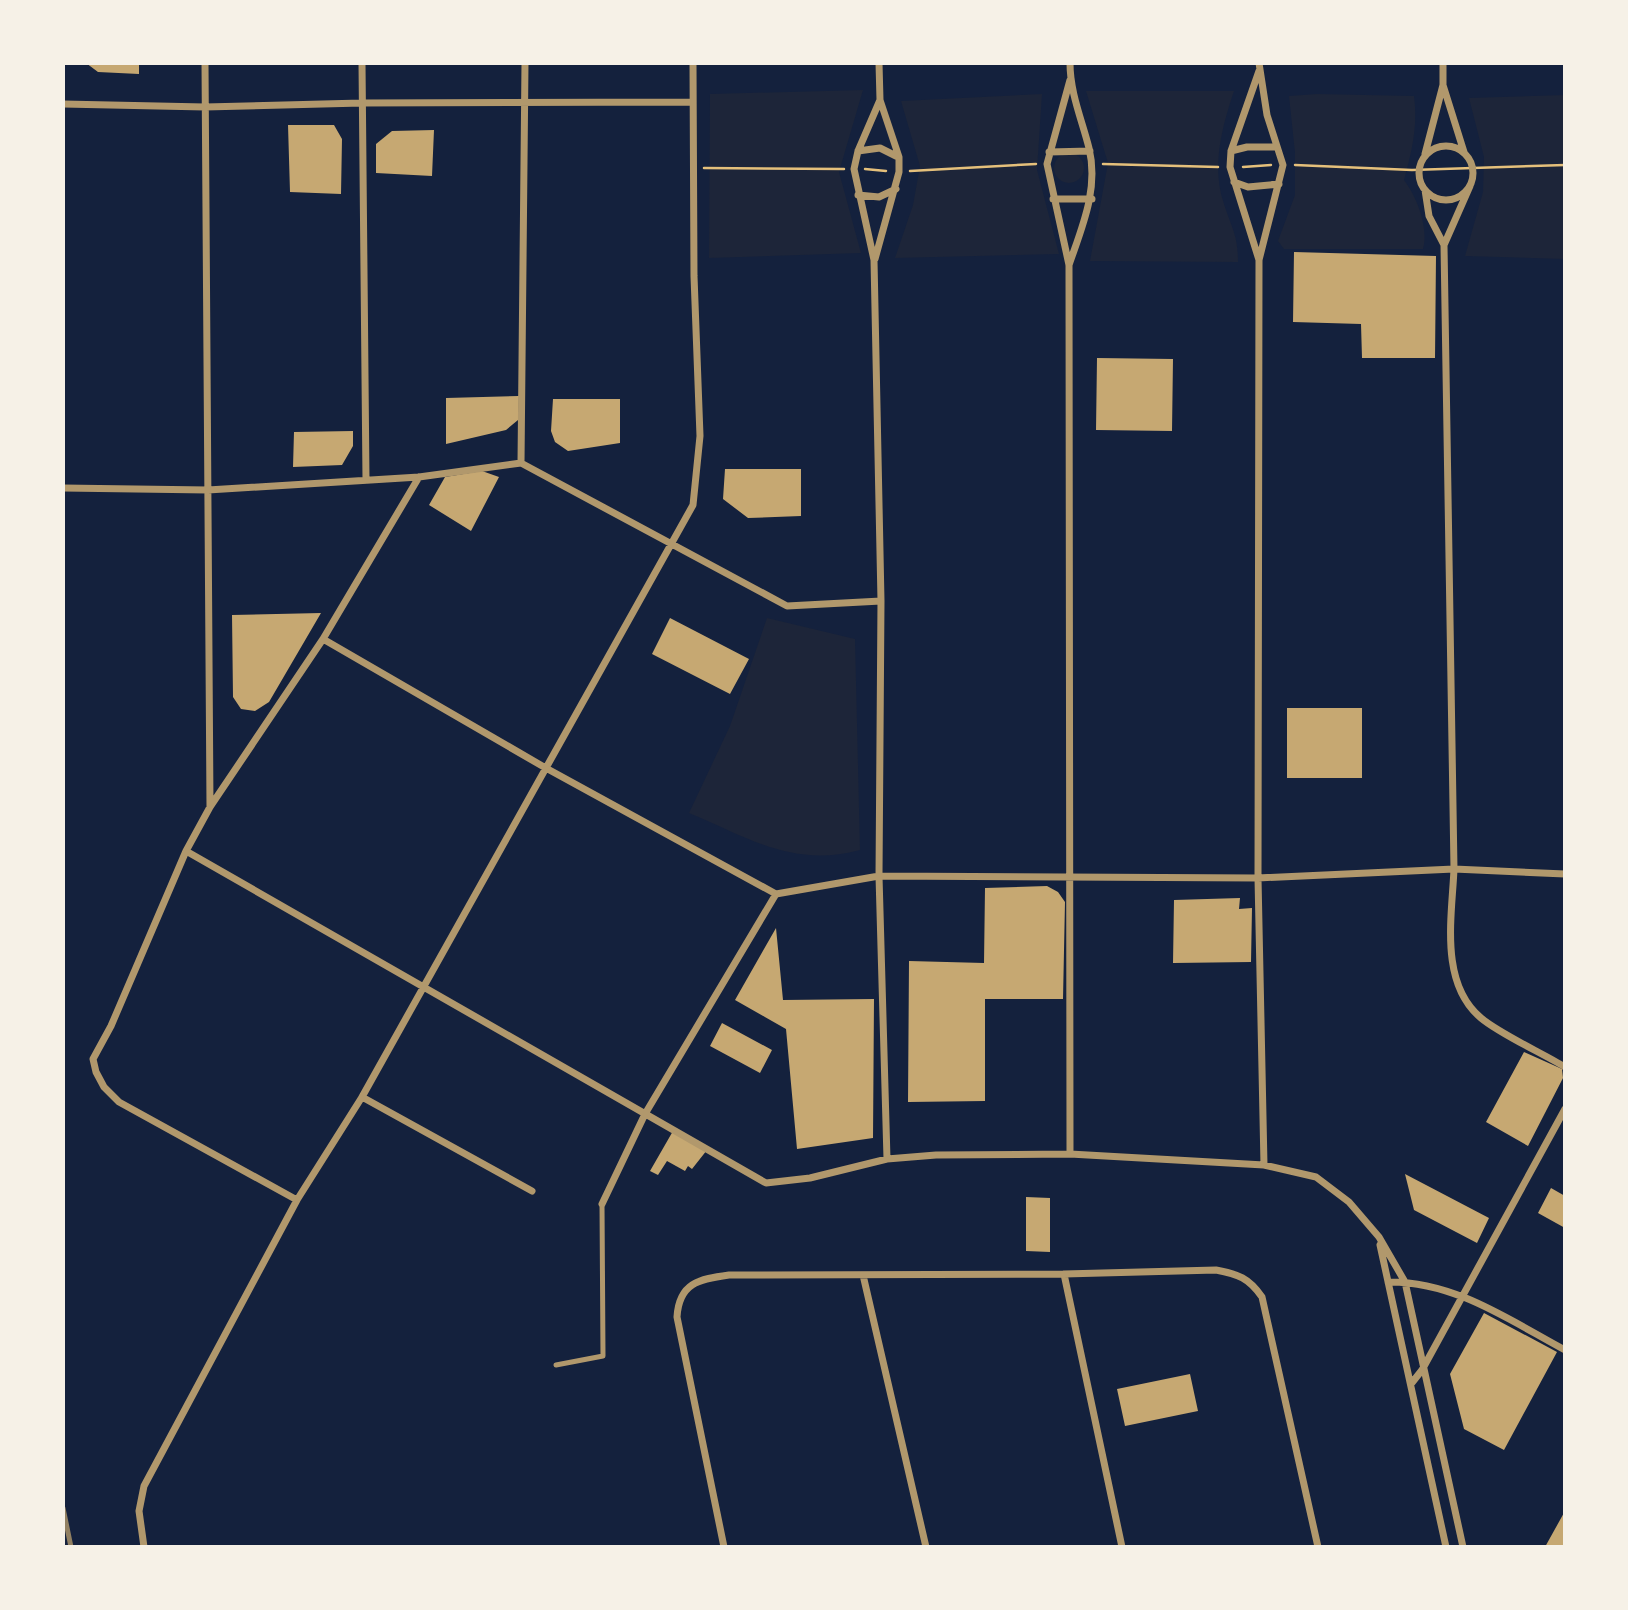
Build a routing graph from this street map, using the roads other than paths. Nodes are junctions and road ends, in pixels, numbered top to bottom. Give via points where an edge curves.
1 (205, 63) edge
2 (362, 63) edge
3 (525, 63) edge
4 (693, 63) edge
5 (879, 63) edge
6 (1070, 63) edge
7 (1443, 63) edge
8 (1259, 67) edge
9 (1070, 80) junction
10 (1443, 85) junction
11 (880, 100) junction
12 (693, 102) junction
13 (362, 103) junction
14 (526, 103) junction
15 (63, 104) edge
16 (205, 107) junction
17 (1276, 147) junction
18 (858, 151) junction
19 (1090, 151) junction
20 (1231, 151) junction
21 (1049, 152) junction
22 (1464, 153) junction
23 (1425, 156) junction
24 (899, 157) junction
25 (1234, 182) junction
26 (1279, 184) junction
27 (1470, 186) junction
28 (896, 189) junction
29 (1424, 189) junction
30 (858, 195) junction
31 (1053, 199) junction
32 (1092, 199) junction
33 (1444, 245) junction
34 (874, 260) junction
35 (1259, 260) junction
36 (1069, 265) junction
37 (521, 463) junction
38 (419, 477) junction
39 (366, 480) junction
40 (63, 488) edge
41 (208, 490) junction
42 (669, 544) junction
43 (881, 601) junction
44 (323, 639) junction
45 (544, 767) junction
46 (210, 807) junction
47 (186, 851) junction
48 (1454, 869) junction
49 (1565, 874) edge
50 (879, 876) junction
51 (1072, 878) junction
52 (1258, 878) junction
53 (776, 894) junction
54 (424, 988) junction
55 (1565, 1067) edge
56 (362, 1097) junction
57 (1565, 1109) edge
58 (645, 1114) junction
59 (1070, 1154) junction
60 (887, 1159) junction
61 (1264, 1165) junction
62 (533, 1191) dead end
63 (298, 1200) junction
64 (602, 1204) joint
65 (1379, 1237) junction
66 (863, 1275) junction
67 (1064, 1275) junction
68 (1388, 1282) junction
69 (1405, 1282) junction
70 (1463, 1294) junction
71 (1565, 1350) edge
72 (556, 1364) dead end
73 (1422, 1370) junction
74 (1411, 1384) junction
75 (1441, 1448) junction
76 (1427, 1452) junction
77 (144, 1547) edge
78 (724, 1547) edge
79 (926, 1547) edge
80 (1122, 1547) edge
81 (1318, 1547) edge
82 (1446, 1547) edge
83 (1463, 1547) edge

1 - 16 street
2 - 13 street
3 - 14 street
4 - 12 street
5 - 11 street
6 - 9 street
7 - 10 street
8 - 17 street
8 - 20 street
9 - 19 street
9 - 21 street
10 - 22 street
10 - 23 street
11 - 18 street
11 - 24 street
12 - 14 street
12 - 42 street via 700,436 692,505
13 - 14 street
13 - 16 street
13 - 39 street
14 - 37 street
15 - 16 street
16 - 41 street
17 - 20 street
17 - 26 street via 1283,165
18 - 24 street via 880,148
18 - 30 street via 854,169
19 - 21 street
19 - 32 street
20 - 25 street
21 - 31 street
22 - 23 street via 1448,146
22 - 27 street via 1472,166
23 - 29 street via 1419,170
24 - 28 street
25 - 26 street via 1248,187
25 - 35 street
26 - 35 street
27 - 29 street via 1448,200
27 - 33 street
28 - 30 street via 878,197
28 - 34 street
29 - 33 street via 1429,216
30 - 34 street
31 - 32 street
31 - 36 street
32 - 36 street
33 - 48 street
34 - 43 street
35 - 52 street
36 - 51 street
37 - 38 street
37 - 42 street
38 - 39 street
38 - 44 street
39 - 41 street
40 - 41 street
41 - 46 street
42 - 43 street via 787,606
42 - 45 street
43 - 50 street
44 - 45 street
44 - 46 street
45 - 53 street
45 - 54 street
46 - 47 street
47 - 54 street
47 - 63 street via 93,1059 96,1072 120,1102
48 - 49 street
48 - 52 street
48 - 55 street via 1451,944 1456,978 1467,1001 1481,1018
50 - 51 street
50 - 53 street
50 - 60 street
51 - 52 street
51 - 59 street
52 - 61 street
53 - 58 street
54 - 56 street
54 - 58 street
56 - 62 street
56 - 63 street
57 - 70 street
58 - 60 street via 766,1183 810,1178
58 - 64 street
59 - 60 street
59 - 61 street
61 - 65 street via 1315,1177 1349,1202
63 - 77 street via 145,1486 139,1511
64 - 72 lane via 603,1356
65 - 68 street
65 - 69 street
66 - 67 street
66 - 78 street via 729,1275 690,1285 678,1300 681,1341
66 - 79 street
67 - 80 street
67 - 81 street via 1216,1270 1239,1274 1254,1284 1273,1333
68 - 69 street
68 - 74 street
69 - 70 street
69 - 73 street
70 - 71 street
70 - 73 street
73 - 74 street
73 - 75 street
74 - 76 street
75 - 76 street
75 - 83 street
76 - 82 street

